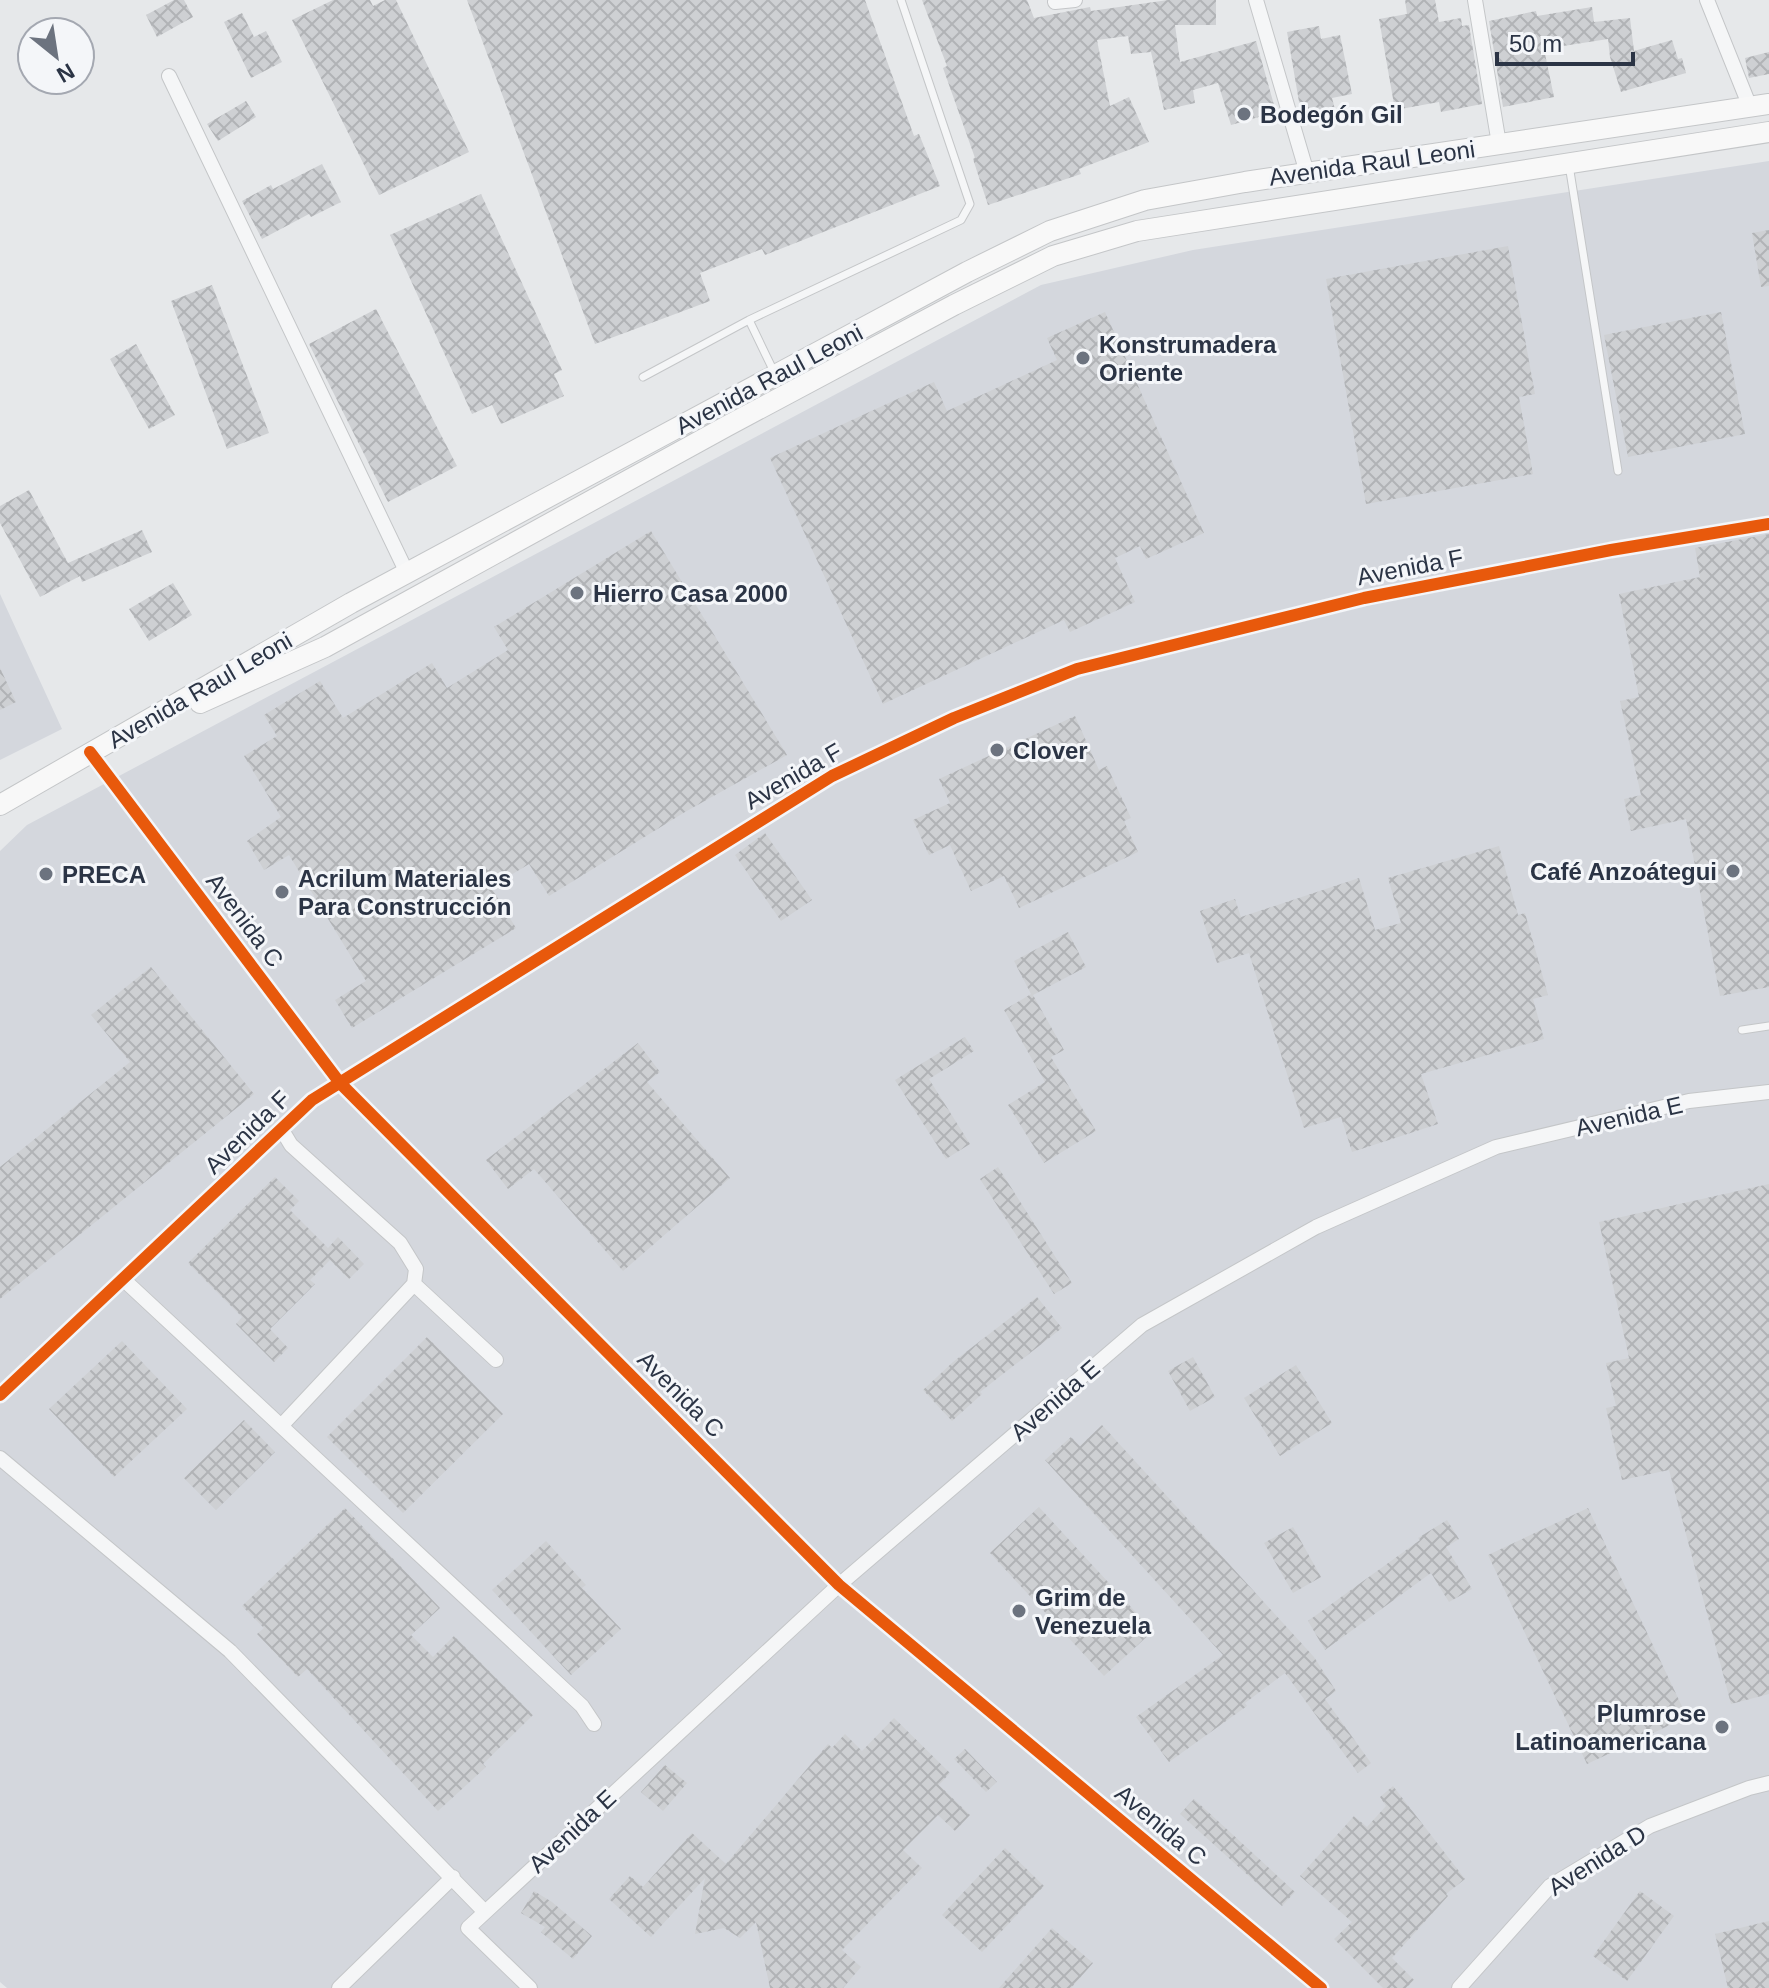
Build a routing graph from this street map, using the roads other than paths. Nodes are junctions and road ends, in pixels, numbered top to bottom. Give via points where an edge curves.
1 (901, 0) edge
2 (1075, 0) edge
3 (1256, 0) edge
4 (1475, 0) edge
5 (1707, 0) edge
6 (1055, 2) edge
7 (169, 76) dead end
8 (1759, 106) edge
9 (1769, 132) edge
10 (1499, 144) junction
11 (1568, 162) junction
12 (1307, 173) junction
13 (749, 320) junction
14 (776, 376) junction
15 (643, 377) dead end
16 (1618, 471) dead end
17 (1769, 524) edge
18 (407, 573) junction
19 (90, 752) junction
20 (0, 805) edge
21 (1769, 1026) edge
22 (1742, 1030) dead end
23 (340, 1083) junction
24 (1769, 1092) edge
25 (282, 1130) junction
26 (123, 1279) junction
27 (414, 1284) junction
28 (496, 1360) dead end
29 (0, 1395) edge
30 (282, 1425) junction
31 (0, 1458) edge
32 (839, 1585) junction
33 (594, 1724) dead end
34 (1769, 1783) edge
35 (453, 1877) junction
36 (485, 1912) junction
37 (339, 1988) edge
38 (530, 1988) edge
39 (1321, 1988) edge
40 (1459, 1988) edge

1 - 13 lane via 970,204 961,220
2 - 6 street
3 - 12 street
4 - 10 street
5 - 8 street
7 - 18 street
8 - 10 main road, Avenida Raul Leoni
9 - 11 main road, Avenida Raul Leoni
10 - 12 main road, Avenida Raul Leoni
11 - 16 lane
11 - 19 main road, Avenida Raul Leoni via 1137,231 1053,256 740,418 325,647
12 - 14 main road, Avenida Raul Leoni via 1145,200 1050,231
13 - 14 lane
13 - 15 lane
14 - 18 main road, Avenida Raul Leoni
17 - 23 street, Avenida F via 1364,598 1077,669 954,718 832,776
18 - 19 main road, Avenida Raul Leoni
19 - 20 main road
19 - 23 street, Avenida C
21 - 22 lane
23 - 25 street, Avenida F via 312,1100
23 - 32 street, Avenida C
24 - 32 street, Avenida E via 1689,1101 1496,1147 1316,1227 1142,1325
25 - 26 street, Avenida F
25 - 27 street via 291,1145 400,1243 416,1269
26 - 29 street, Avenida F
26 - 30 street
27 - 28 street
27 - 30 street
30 - 33 street via 582,1706
31 - 35 street via 230,1651
32 - 36 street, Avenida E
32 - 39 street, Avenida C
34 - 40 street, Avenida D via 1650,1826 1550,1886
35 - 36 street
35 - 37 street
36 - 38 street, Avenida E via 468,1928

